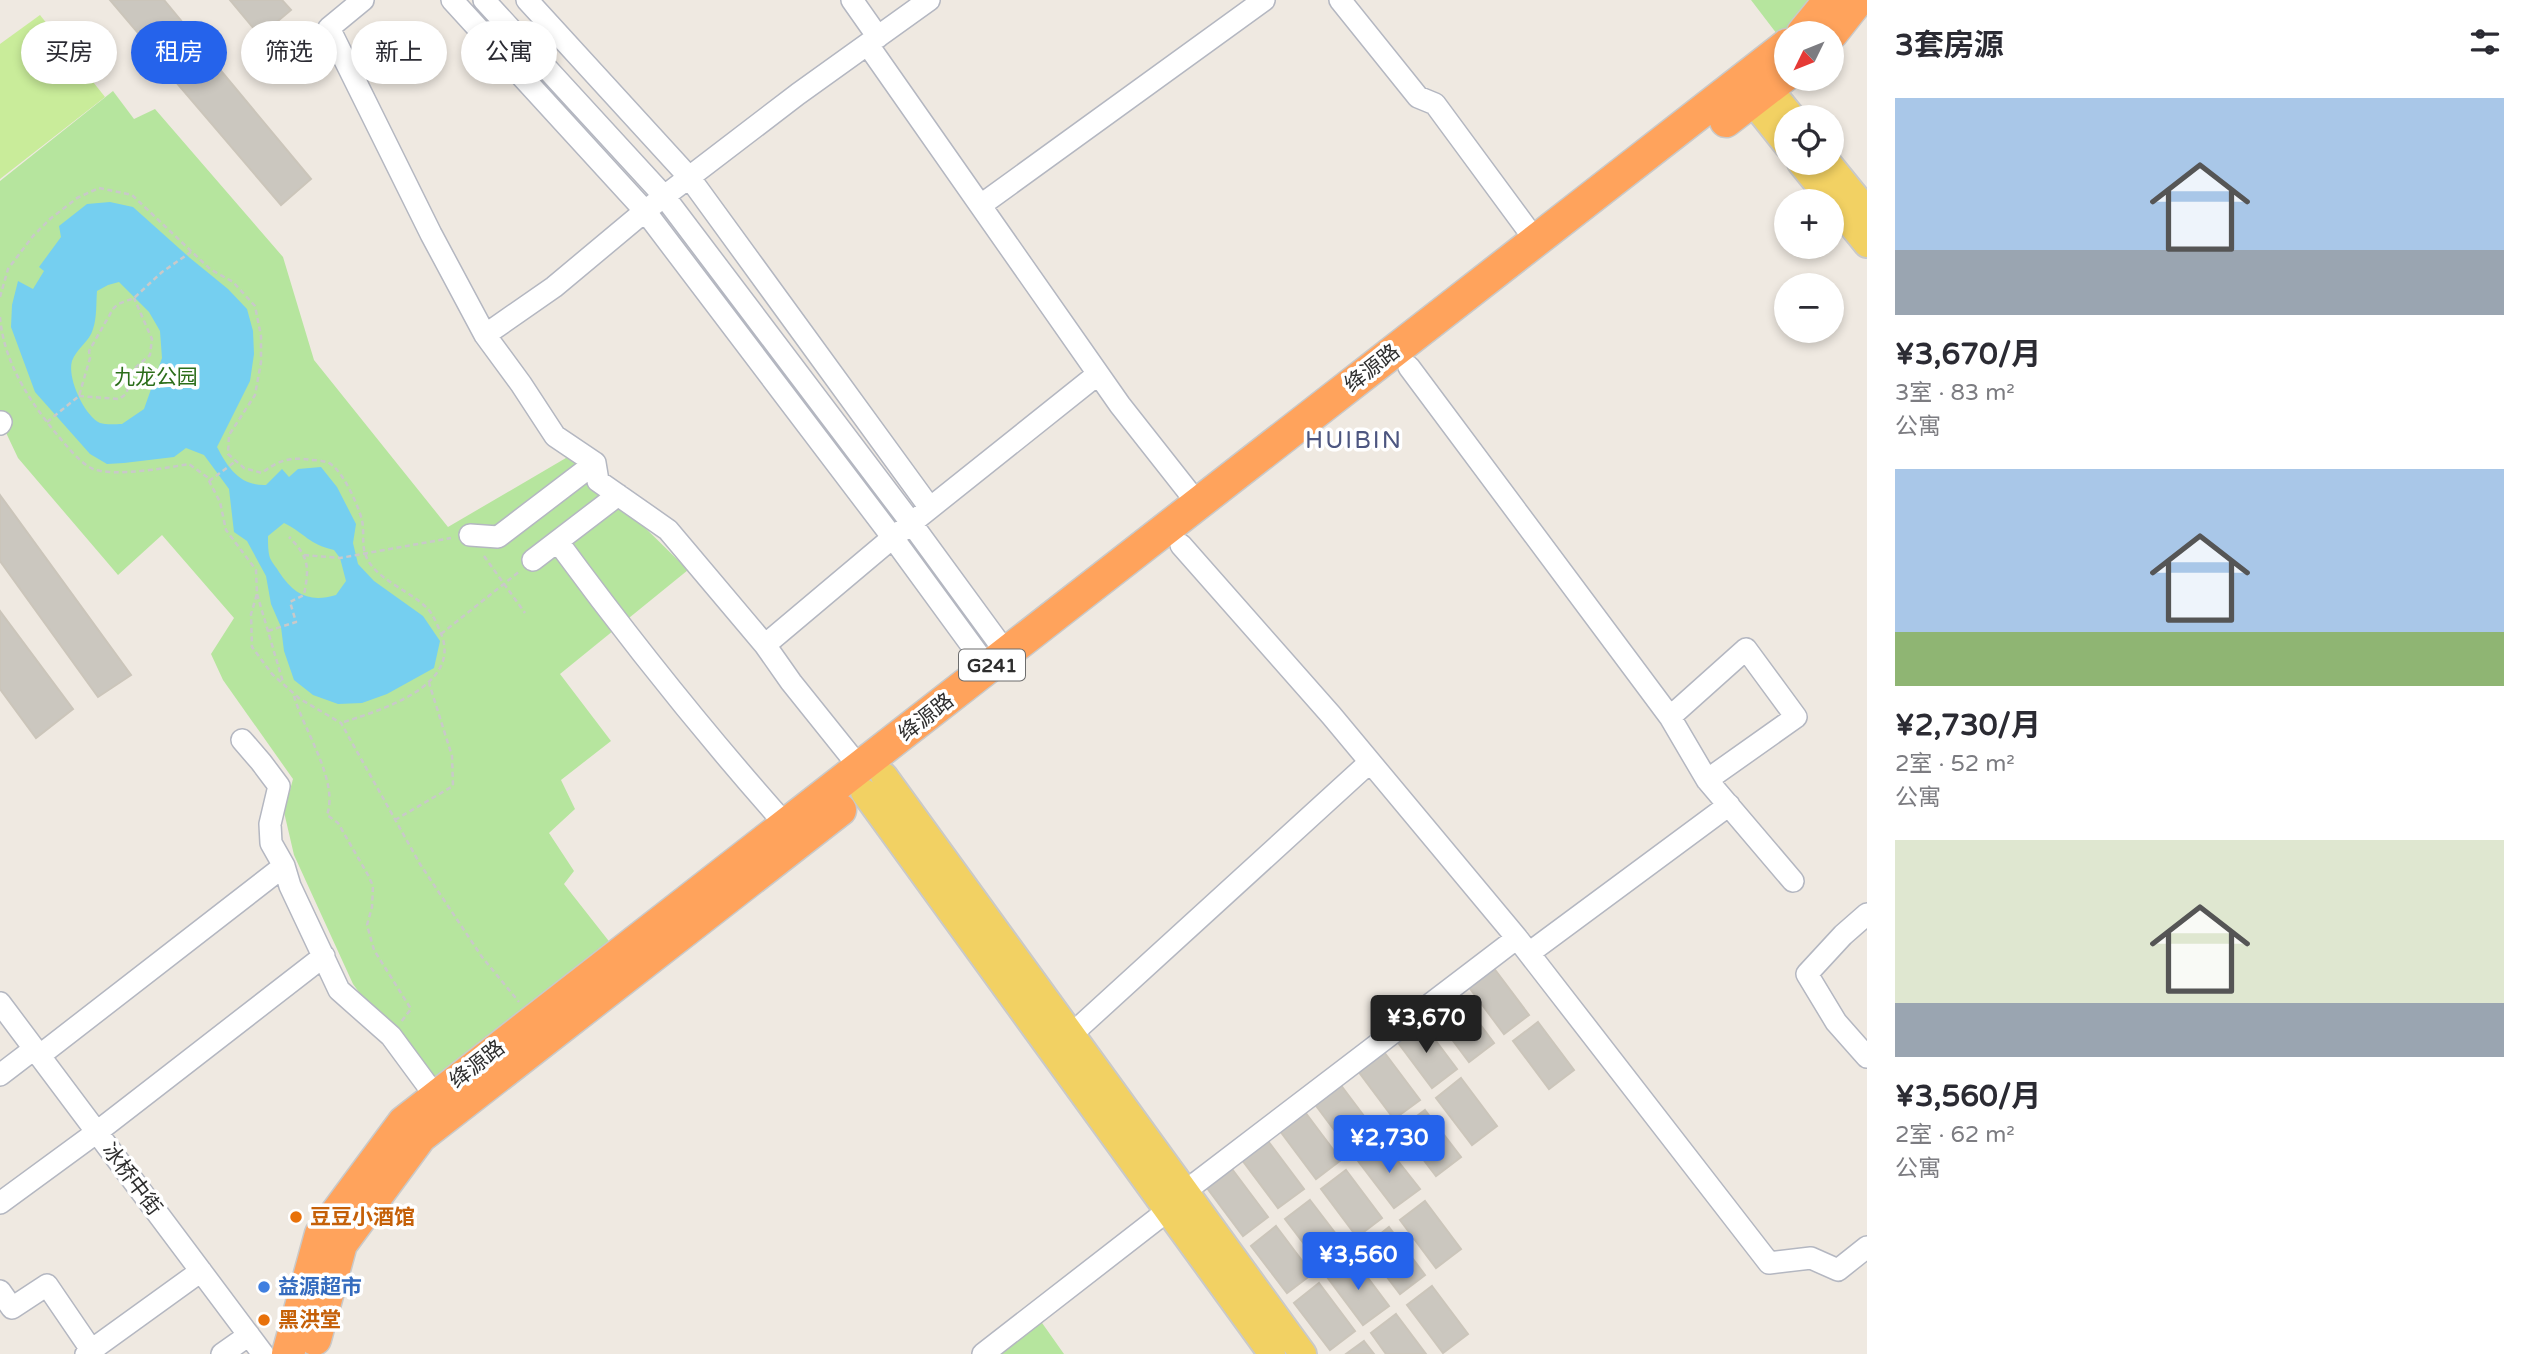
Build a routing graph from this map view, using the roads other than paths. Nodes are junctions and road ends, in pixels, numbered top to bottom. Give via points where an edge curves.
1 (363, 0) edge
2 (452, 0) edge
3 (484, 0) edge
4 (852, 0) edge
5 (929, 0) edge
6 (1264, 0) edge
7 (1340, 0) edge
8 (1830, 0) edge
9 (1858, 0) edge
10 (534, 2) edge
11 (1813, 21) edge
12 (1841, 21) edge
13 (873, 41) junction
14 (1774, 64) edge
15 (1760, 83) edge
16 (1781, 105) edge
17 (1774, 115) edge
18 (1811, 175) edge
19 (1838, 175) edge
20 (690, 177) junction
21 (664, 196) junction
22 (981, 205) junction
23 (645, 211) junction
24 (1867, 211) edge
25 (1536, 241) junction
26 (1867, 244) edge
27 (485, 335) junction
28 (1409, 367) junction
29 (1098, 374) junction
30 (595, 463) junction
31 (618, 495) junction
32 (1198, 504) junction
33 (930, 508) junction
34 (911, 523) junction
35 (470, 535) road end
36 (893, 538) junction
37 (558, 542) junction
38 (1181, 545) junction
39 (533, 560) road end
40 (765, 645) junction
41 (997, 661) junction
42 (1670, 717) junction
43 (242, 740) dead end
44 (1370, 762) junction
45 (869, 779) junction
46 (1707, 780) junction
47 (1729, 805) junction
48 (786, 825) junction
49 (284, 866) junction
50 (1793, 881) dead end
51 (1867, 914) edge
52 (1523, 945) junction
53 (324, 956) junction
54 (0, 1003) edge
55 (1062, 1043) junction
56 (36, 1052) junction
57 (1867, 1057) edge
58 (0, 1075) edge
59 (436, 1097) junction
60 (97, 1132) junction
61 (1188, 1194) junction
62 (0, 1203) edge
63 (1867, 1247) edge
64 (201, 1272) junction
65 (0, 1291) edge
66 (249, 1335) junction
67 (91, 1353) edge
68 (222, 1354) edge
69 (263, 1354) edge
70 (288, 1354) edge
71 (311, 1354) edge
72 (983, 1354) edge
73 (1272, 1354) edge
74 (1303, 1354) edge

1 - 27 street via 329,28
2 - 23 street
3 - 21 street
4 - 13 street
5 - 13 street
6 - 22 street
7 - 25 street via 1418,97 1435,104
8 - 11 highway
9 - 12 highway
10 - 20 street
13 - 20 street
13 - 22 street
14 - 15 highway, 绛源路 / G241
15 - 16 main road
15 - 17 main road
15 - 25 highway, 绛源路 / G241
15 - 28 highway, 绛源路 / G241
18 - 26 main road
19 - 24 main road
20 - 21 street
20 - 33 street
21 - 23 street
21 - 34 street
22 - 29 street
23 - 27 street via 554,287
23 - 36 street
25 - 32 highway, 绛源路 / G241
27 - 30 street via 555,436
28 - 38 highway, 绛源路 / G241
28 - 42 street
29 - 32 street
29 - 33 street
30 - 31 street via 597,481
30 - 35 street via 498,537
31 - 37 street
31 - 40 street via 668,530
32 - 41 highway, 绛源路 / G241
33 - 34 street
34 - 36 street
34 - 41 street
36 - 40 street
36 - 41 street
37 - 39 street
37 - 48 street via 619,626
38 - 44 street
38 - 45 highway, 绛源路 / G241
40 - 45 street
41 - 45 highway, 绛源路 / G241
42 - 46 street
42 - 46 street via 1746,649 1796,717
43 - 49 street via 279,786 270,824 271,843
44 - 52 street
44 - 55 street
45 - 48 highway, 绛源路 / G241
45 - 55 main road
45 - 71 highway, 绛源路 / G241 via 420,1137 341,1244
46 - 47 street
47 - 50 street
47 - 52 street
48 - 59 highway, 绛源路 / G241
49 - 53 street
49 - 56 street
51 - 57 street via 1807,974 1836,1022
52 - 61 street
52 - 63 street via 1769,1263 1811,1258 1838,1270
53 - 59 street via 339,990 391,1036
53 - 60 street
54 - 56 street, 冰桥中街
55 - 61 main road
56 - 58 street
56 - 60 street, 冰桥中街
59 - 70 highway, 绛源路 / G241 via 404,1122 321,1234
60 - 62 street
60 - 64 street, 冰桥中街
61 - 72 street
61 - 73 main road
61 - 74 main road
64 - 66 street, 冰桥中街
64 - 67 street
65 - 67 street via 12,1308 47,1285
66 - 68 street
66 - 69 street, 冰桥中街

